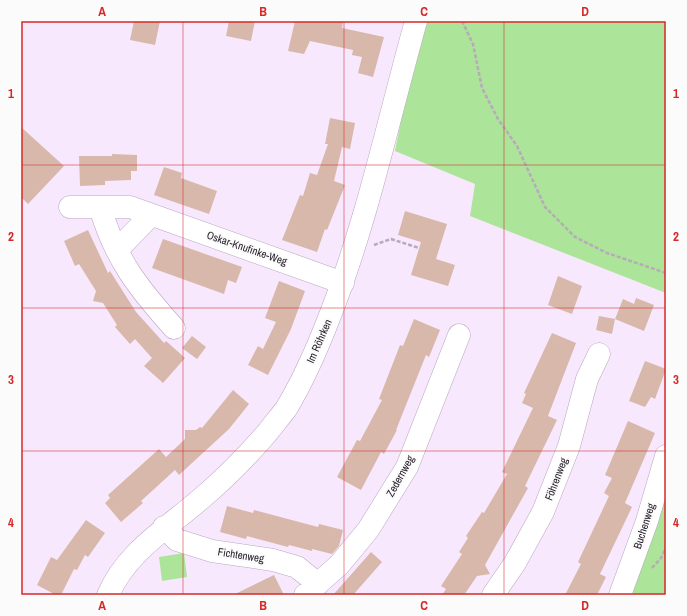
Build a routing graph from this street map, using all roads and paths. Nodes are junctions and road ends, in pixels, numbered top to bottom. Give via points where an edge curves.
1 (416, 21) edge
2 (462, 21) edge
3 (70, 207) dead end
4 (100, 207) junction
5 (151, 215) junction
6 (355, 246) junction
7 (419, 248) dead end
8 (117, 250) junction
9 (666, 273) edge
10 (343, 283) junction
11 (174, 328) dead end
12 (459, 335) dead end
13 (599, 354) dead end
14 (666, 456) edge
15 (164, 527) junction
16 (666, 547) edge
17 (649, 571) dead end
18 (311, 589) edge
19 (108, 595) edge
20 (493, 595) edge
21 (620, 595) edge

1 - 6 street, Im Röhrken
2 - 9 path via 473,44 482,88 498,119 517,146 545,207 575,237 607,253
3 - 4 street, Oskar-Knufinke-Weg
4 - 5 street, Oskar-Knufinke-Weg via 130,207
4 - 8 street via 107,231
5 - 8 street
5 - 10 street, Oskar-Knufinke-Weg
6 - 7 path via 366,249 391,239
6 - 10 street, Im Röhrken
8 - 11 street via 127,271 146,298
10 - 15 street, Im Röhrken via 316,350 285,410 242,462 202,498
12 - 18 street, Zedernweg via 407,467 368,530 339,565
13 - 20 street, Föhrenweg via 587,380 568,446 543,512 515,563
14 - 21 street, Buchenweg via 647,521
15 - 18 street, Fichtenweg via 177,540 198,547 273,560 297,567
15 - 19 street, Im Röhrken via 138,552 113,584
16 - 17 path via 661,558

